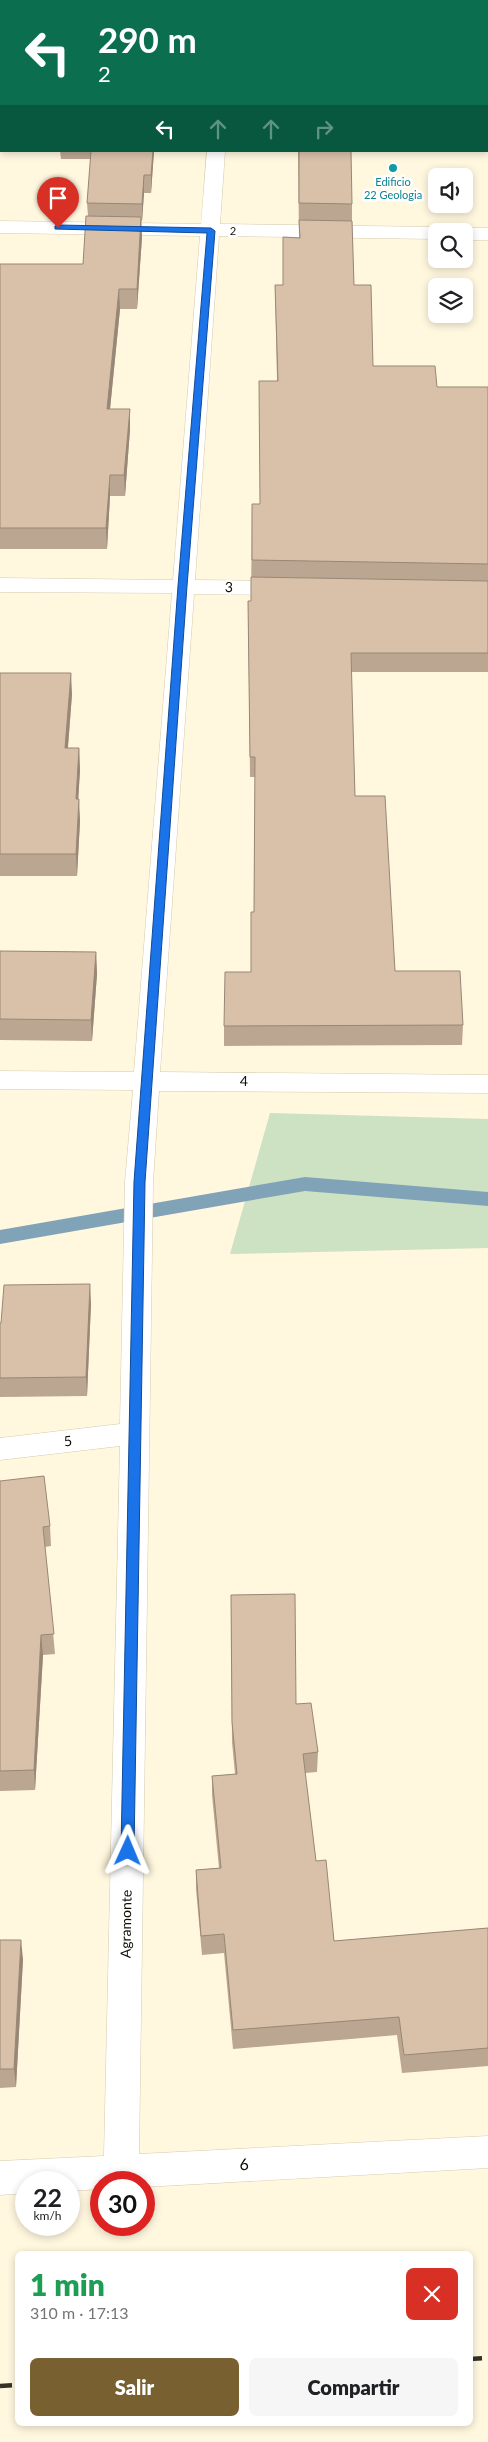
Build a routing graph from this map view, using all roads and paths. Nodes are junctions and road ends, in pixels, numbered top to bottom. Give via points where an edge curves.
1 (216, 152) edge
2 (0, 227) edge
3 (211, 231) junction
4 (428, 233) edge
5 (473, 234) edge
6 (488, 234) edge
7 (0, 585) edge
8 (182, 586) junction
9 (310, 589) edge
10 (0, 1080) edge
11 (146, 1080) junction
12 (488, 1084) edge
13 (136, 1433) junction
14 (0, 1449) edge
15 (488, 2152) edge
16 (121, 2170) junction
17 (0, 2178) edge

1 - 3 street, Agramonte
2 - 3 street, 2
3 - 4 street, 2
3 - 8 street, Agramonte
5 - 6 street
7 - 8 street, 3
8 - 9 street, 3
8 - 11 street, Agramonte
10 - 11 street, 4
11 - 12 street, 4
11 - 13 street, Agramonte via 139,1182
13 - 14 street, 5
13 - 16 street, Agramonte
15 - 16 street, 6
16 - 17 street, 6

